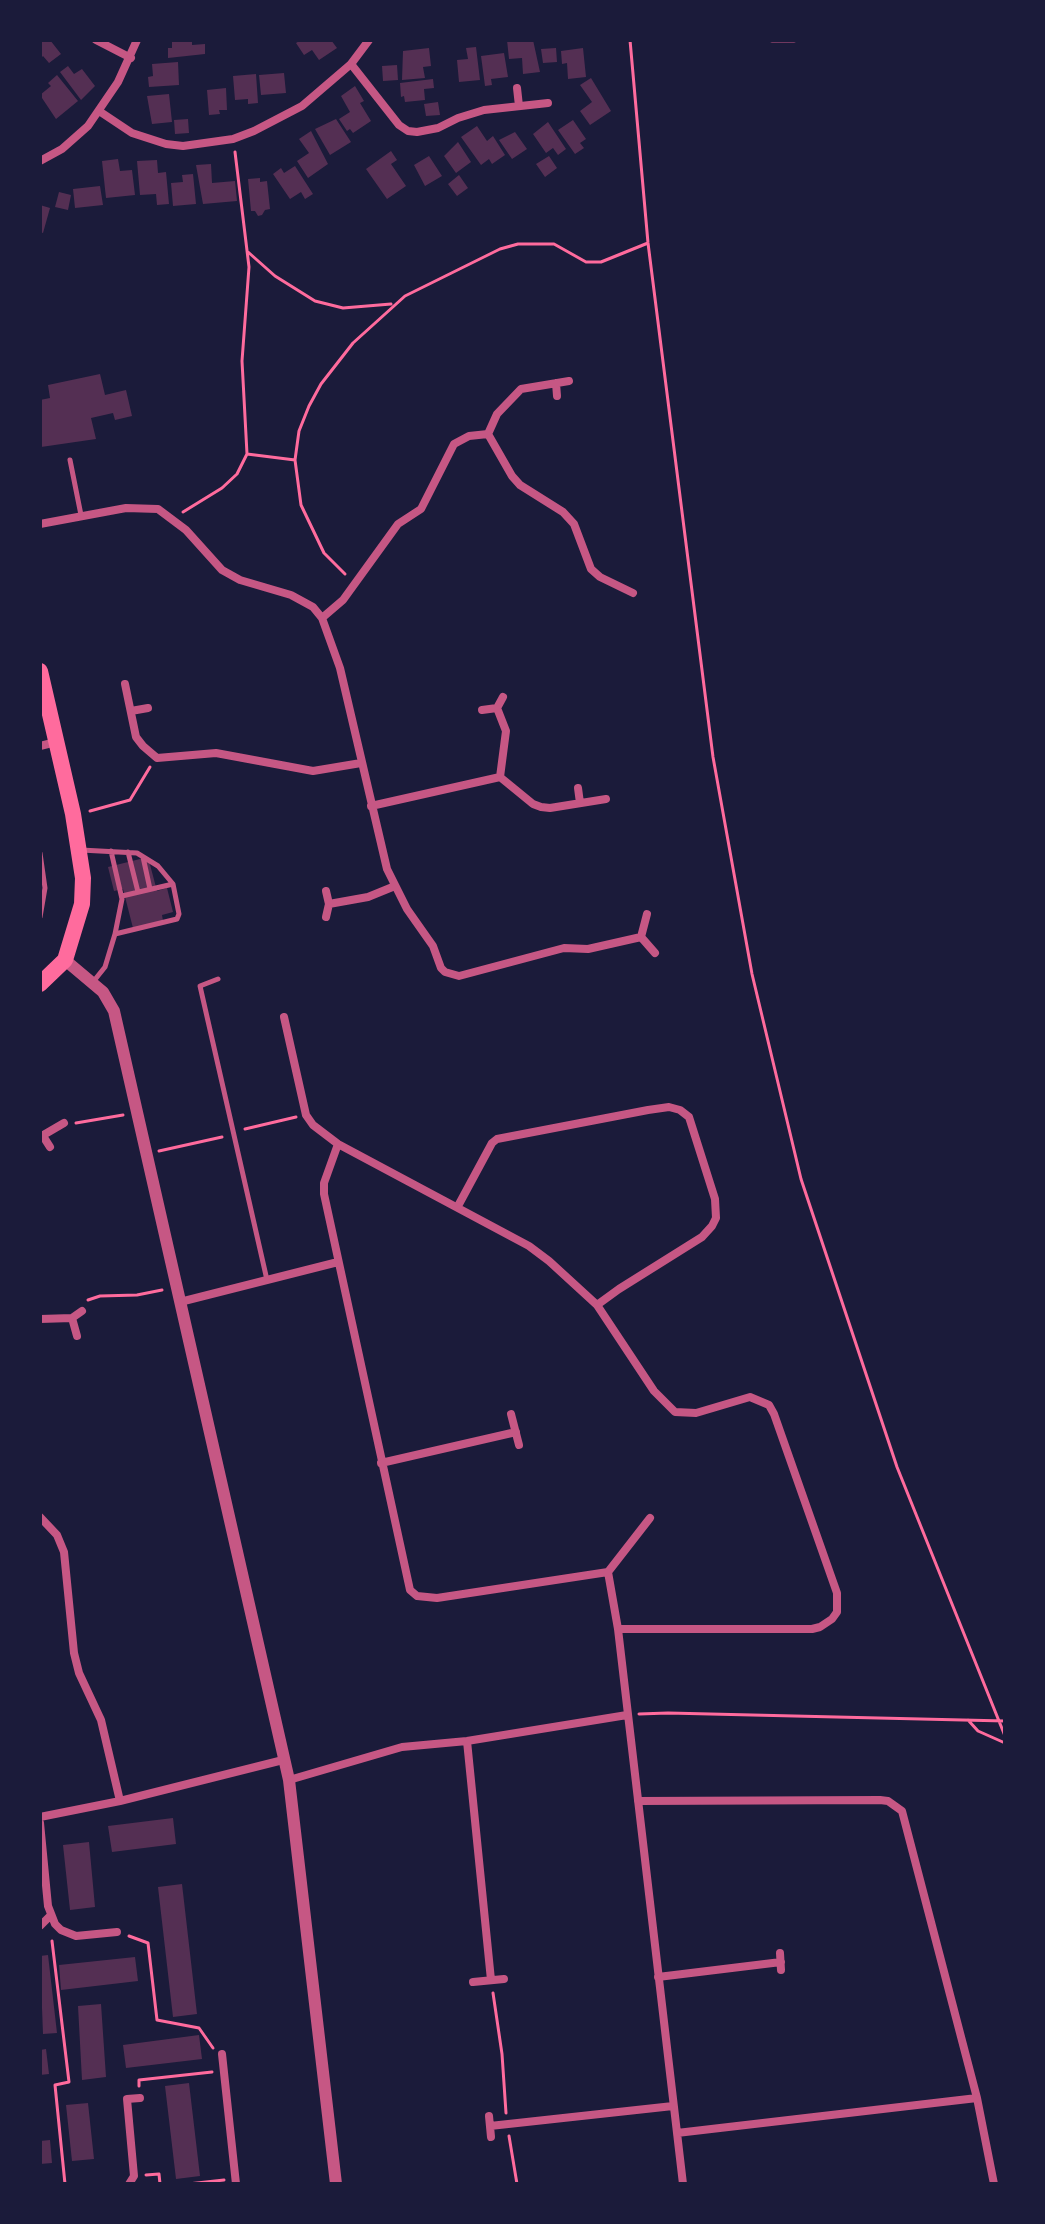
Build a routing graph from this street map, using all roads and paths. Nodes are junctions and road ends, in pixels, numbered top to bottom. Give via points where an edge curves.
1 (96, 40) edge
2 (137, 40) edge
3 (369, 40) edge
4 (630, 40) edge
5 (772, 40) edge
6 (794, 40) edge
7 (131, 58) junction
8 (351, 64) junction
9 (517, 88) dead end
10 (548, 103) dead end
11 (519, 106) junction
12 (99, 111) junction
13 (233, 139) junction
14 (40, 161) edge
15 (648, 243) junction
16 (248, 252) junction
17 (393, 304) junction
18 (569, 381) dead end
19 (556, 383) junction
20 (557, 396) dead end
21 (488, 434) junction
22 (247, 454) junction
23 (70, 460) dead end
24 (295, 460) junction
25 (81, 515) junction
26 (173, 518) junction
27 (40, 524) edge
28 (608, 581) junction
29 (356, 582) junction
30 (601, 593) dead end
31 (633, 593) dead end
32 (322, 618) junction
33 (40, 671) edge
34 (125, 684) dead end
35 (503, 697) dead end
36 (148, 708) dead end
37 (497, 708) junction
38 (482, 710) dead end
39 (131, 711) junction
40 (48, 744) edge
41 (157, 758) junction
42 (361, 763) junction
43 (500, 777) junction
44 (578, 788) dead end
45 (606, 799) dead end
46 (580, 803) junction
47 (371, 806) junction
48 (73, 814) junction
49 (80, 850) junction
50 (111, 851) junction
51 (128, 852) junction
52 (40, 853) edge
53 (142, 856) junction
54 (173, 884) junction
55 (395, 886) junction
56 (150, 889) junction
57 (326, 891) dead end
58 (138, 892) junction
59 (122, 896) junction
60 (329, 904) junction
61 (647, 914) dead end
62 (40, 917) edge
63 (326, 917) dead end
64 (115, 934) junction
65 (641, 937) junction
66 (655, 953) dead end
67 (65, 960) junction
68 (218, 979) dead end
69 (93, 983) junction
70 (40, 984) edge
71 (284, 1017) dead end
72 (137, 1112) junction
73 (306, 1115) junction
74 (64, 1123) joint
75 (234, 1133) junction
76 (41, 1136) edge
77 (338, 1144) junction
78 (50, 1147) dead end
79 (146, 1154) junction
80 (458, 1206) junction
81 (338, 1262) junction
82 (267, 1280) junction
83 (177, 1287) junction
84 (180, 1302) junction
85 (597, 1305) junction
86 (82, 1311) joint
87 (72, 1318) junction
88 (40, 1319) edge
89 (77, 1336) dead end
90 (511, 1414) dead end
91 (516, 1432) junction
92 (519, 1445) dead end
93 (381, 1463) junction
94 (40, 1517) edge
95 (650, 1518) dead end
96 (608, 1572) junction
97 (618, 1629) junction
98 (627, 1715) junction
99 (967, 1719) junction
100 (1005, 1721) edge
101 (1005, 1736) edge
102 (467, 1741) junction
103 (1005, 1743) edge
104 (283, 1760) junction
105 (289, 1780) junction
106 (120, 1801) junction
107 (638, 1801) junction
108 (40, 1817) edge
109 (40, 1823) edge
110 (51, 1915) junction
111 (40, 1926) edge
112 (57, 1926) junction
113 (117, 1932) joint
114 (781, 1962) dead end
115 (658, 1977) junction
116 (504, 1979) dead end
117 (491, 1980) junction
118 (473, 1982) dead end
119 (222, 2057) joint
120 (224, 2071) junction
121 (140, 2098) joint
122 (977, 2098) junction
123 (673, 2106) junction
124 (489, 2116) dead end
125 (507, 2124) junction
126 (490, 2126) junction
127 (677, 2133) junction
128 (491, 2137) dead end
129 (132, 2180) edge
130 (236, 2182) edge
131 (65, 2184) edge
132 (160, 2184) edge
133 (188, 2184) edge
134 (336, 2184) edge
135 (517, 2184) edge
136 (683, 2184) edge
137 (994, 2184) edge

1 - 7 street
2 - 7 street
3 - 8 street
4 - 15 path
5 - 6 lane
7 - 12 street
8 - 11 street via 408,131 427,131 471,112
8 - 13 street via 302,106
9 - 11 street
10 - 11 street
12 - 13 street via 132,133 166,144
12 - 14 street via 69,143
13 - 16 path
15 - 17 path via 601,262 586,262 554,244 518,244
15 - 101 path via 713,757 759,1003 801,1179 897,1467
16 - 17 path via 315,301 343,308
16 - 22 path via 242,361
17 - 24 path via 321,384 299,431
18 - 19 street
19 - 20 street
19 - 21 street via 521,389 497,414
21 - 28 street via 520,485 574,524 591,569
21 - 29 street via 454,444 421,509 398,524
22 - 24 path
22 - 26 path via 222,488
23 - 25 lane
24 - 29 path via 301,505 317,541 335,567
25 - 26 street via 145,507
25 - 27 street
26 - 32 street via 222,570 304,601
28 - 30 street
28 - 31 street
29 - 32 street
32 - 42 street via 340,668
33 - 40 main road
34 - 39 street
35 - 37 street
36 - 39 street
37 - 38 street
37 - 43 street via 506,731
39 - 41 street via 136,737
40 - 48 main road
41 - 42 street via 216,753 313,771
41 - 48 path via 130,800
42 - 47 street
43 - 46 street via 541,807
43 - 47 street
44 - 46 street
45 - 46 street
47 - 55 street
48 - 49 main road
49 - 50 lane
49 - 67 main road via 82,904
50 - 51 lane
50 - 59 lane
51 - 53 lane
51 - 58 lane
52 - 62 lane via 45,888
53 - 54 lane
53 - 56 lane
54 - 56 lane
54 - 64 lane via 177,919
55 - 60 street
55 - 65 street via 441,968 451,975 564,948 588,949
56 - 58 lane
57 - 60 street
58 - 59 lane
59 - 64 lane
60 - 63 street
61 - 65 street
64 - 69 lane via 105,967
65 - 66 street
67 - 69 street
67 - 70 main road
68 - 75 lane via 200,986
69 - 72 street via 114,1011
71 - 73 street
72 - 74 path
72 - 79 street
73 - 75 path
73 - 77 street
74 - 76 street
75 - 79 path
75 - 82 lane
76 - 78 street
77 - 80 street
77 - 81 street via 324,1194
79 - 83 street
80 - 85 street via 529,1246
80 - 85 street via 497,1139 648,1110 680,1110 689,1117 716,1218 702,1237
81 - 82 street
81 - 93 street
82 - 84 street
83 - 84 street
83 - 86 path via 100,1296 88,1300
84 - 104 street
85 - 97 street via 654,1391 675,1412 696,1413 750,1397 769,1405 838,1604 827,1624 812,1629
86 - 87 street
87 - 88 street
87 - 89 street
90 - 91 street
91 - 92 street
91 - 93 street
93 - 96 street via 406,1579 417,1596 437,1598
94 - 106 street via 64,1552 74,1653 101,1720
95 - 96 street
96 - 97 street
97 - 98 street
98 - 99 path
98 - 102 street
98 - 107 street
99 - 100 path
99 - 103 path via 978,1731
102 - 105 street via 402,1747
102 - 117 street
104 - 105 street
104 - 106 street
105 - 134 street
106 - 108 street
107 - 115 street
107 - 122 street via 880,1800 895,1805 905,1818
109 - 110 street
110 - 111 street
110 - 112 street
112 - 113 street via 76,1936
112 - 131 path via 51,1932 69,2082 55,2085
113 - 119 path via 148,1943 157,2020 199,2028
114 - 115 street
115 - 123 street
116 - 117 street
117 - 118 street
117 - 125 path
119 - 120 street
120 - 121 path via 139,2080
120 - 130 street
121 - 129 street via 127,2099
122 - 127 street
122 - 137 street
123 - 125 street
123 - 127 street
124 - 126 street
125 - 126 street
125 - 135 path
126 - 128 street
127 - 136 street
129 - 132 path via 159,2174
130 - 133 path

